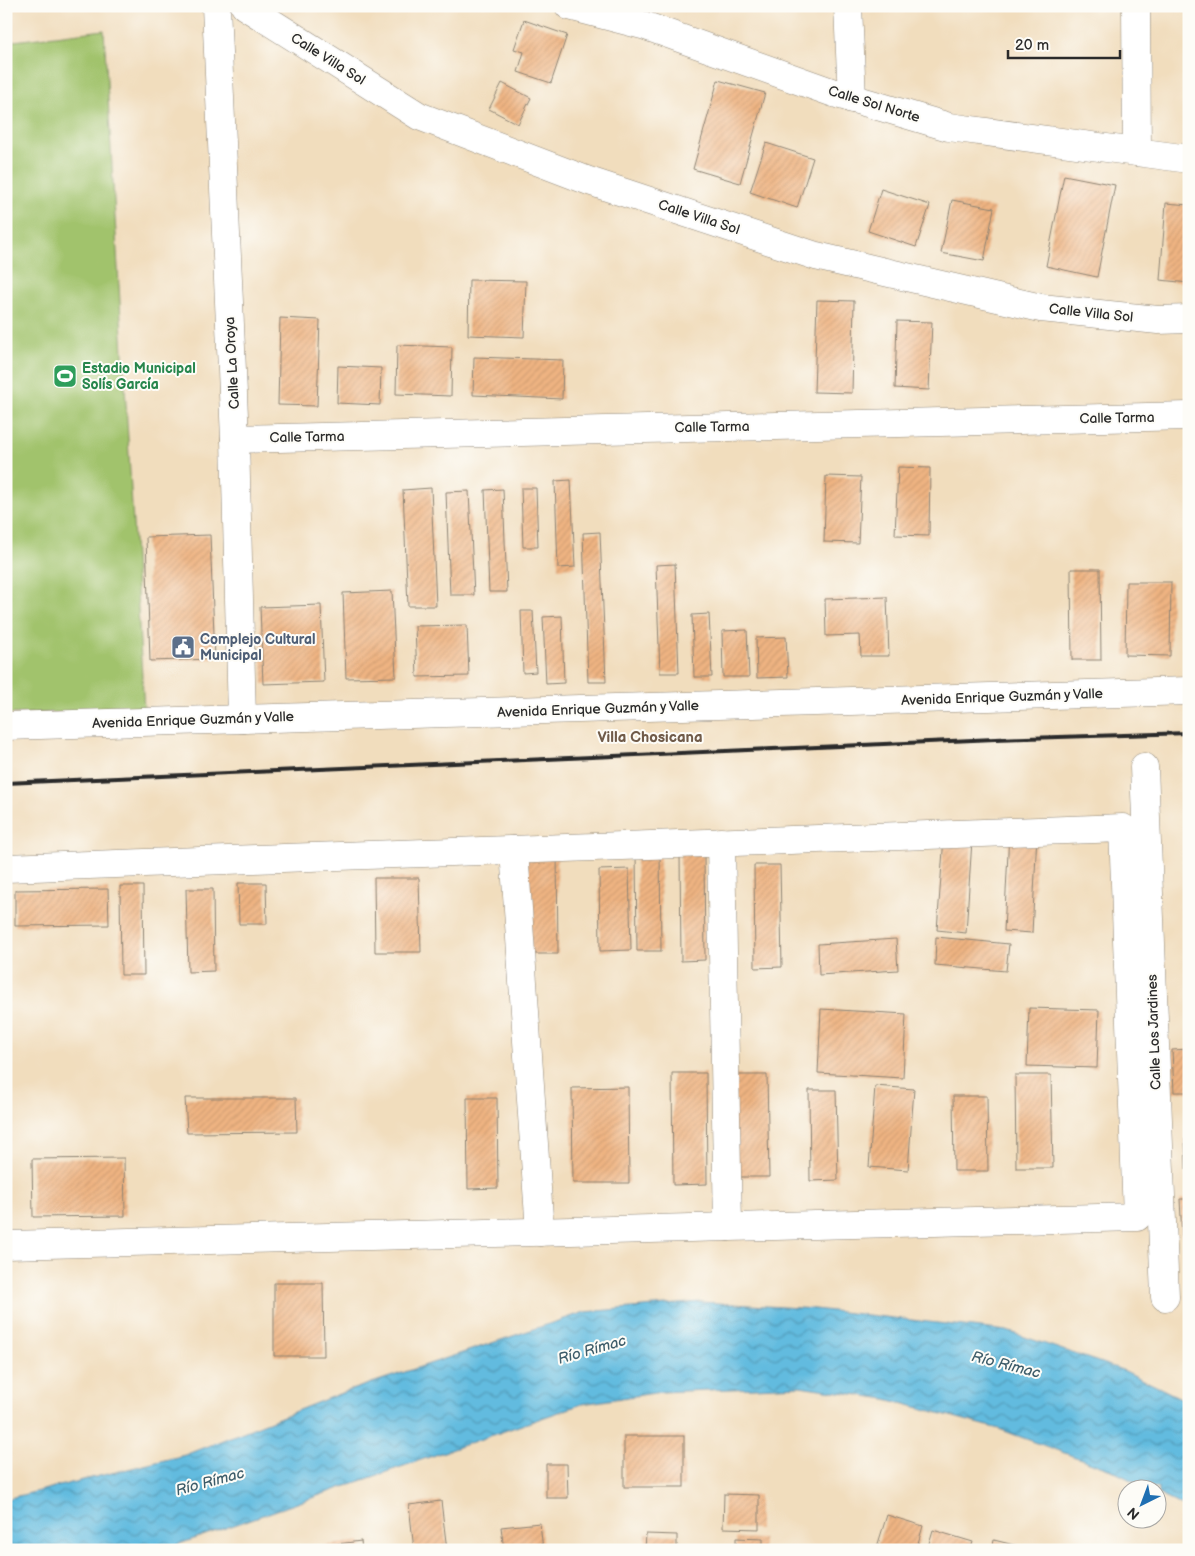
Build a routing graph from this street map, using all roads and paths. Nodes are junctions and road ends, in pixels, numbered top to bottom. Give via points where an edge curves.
1 (216, 6) edge
2 (245, 6) edge
3 (569, 6) edge
4 (848, 6) edge
5 (1136, 6) edge
6 (644, 16) edge
7 (852, 99) junction
8 (1136, 152) junction
9 (1189, 159) edge
10 (1189, 320) edge
11 (1189, 416) edge
12 (235, 439) junction
13 (1189, 691) edge
14 (242, 719) junction
15 (6, 726) edge
16 (1144, 767) dead end
17 (721, 842) junction
18 (514, 850) junction
19 (6, 868) edge
20 (728, 1227) junction
21 (540, 1232) junction
22 (6, 1245) edge
23 (1165, 1297) dead end

1 - 12 street, Calle La Oroya
2 - 10 street, Calle Villa Sol via 420,116 589,181 816,256 1042,308 1158,320
3 - 6 street, Calle Sol Norte
4 - 7 street
5 - 8 street
6 - 7 street, Calle Sol Norte
7 - 8 street, Calle Sol Norte via 949,127
8 - 9 street, Calle Sol Norte
11 - 12 street, Calle Tarma
12 - 14 street, Calle La Oroya
13 - 14 street, Avenida Enrique Guzmán y Valle
14 - 15 street, Avenida Enrique Guzmán y Valle
16 - 23 street, Calle Los Jardines
17 - 18 street
17 - 20 street
17 - 20 street via 1123,828 1137,1217
18 - 19 street
18 - 21 street
20 - 21 street
21 - 22 street

